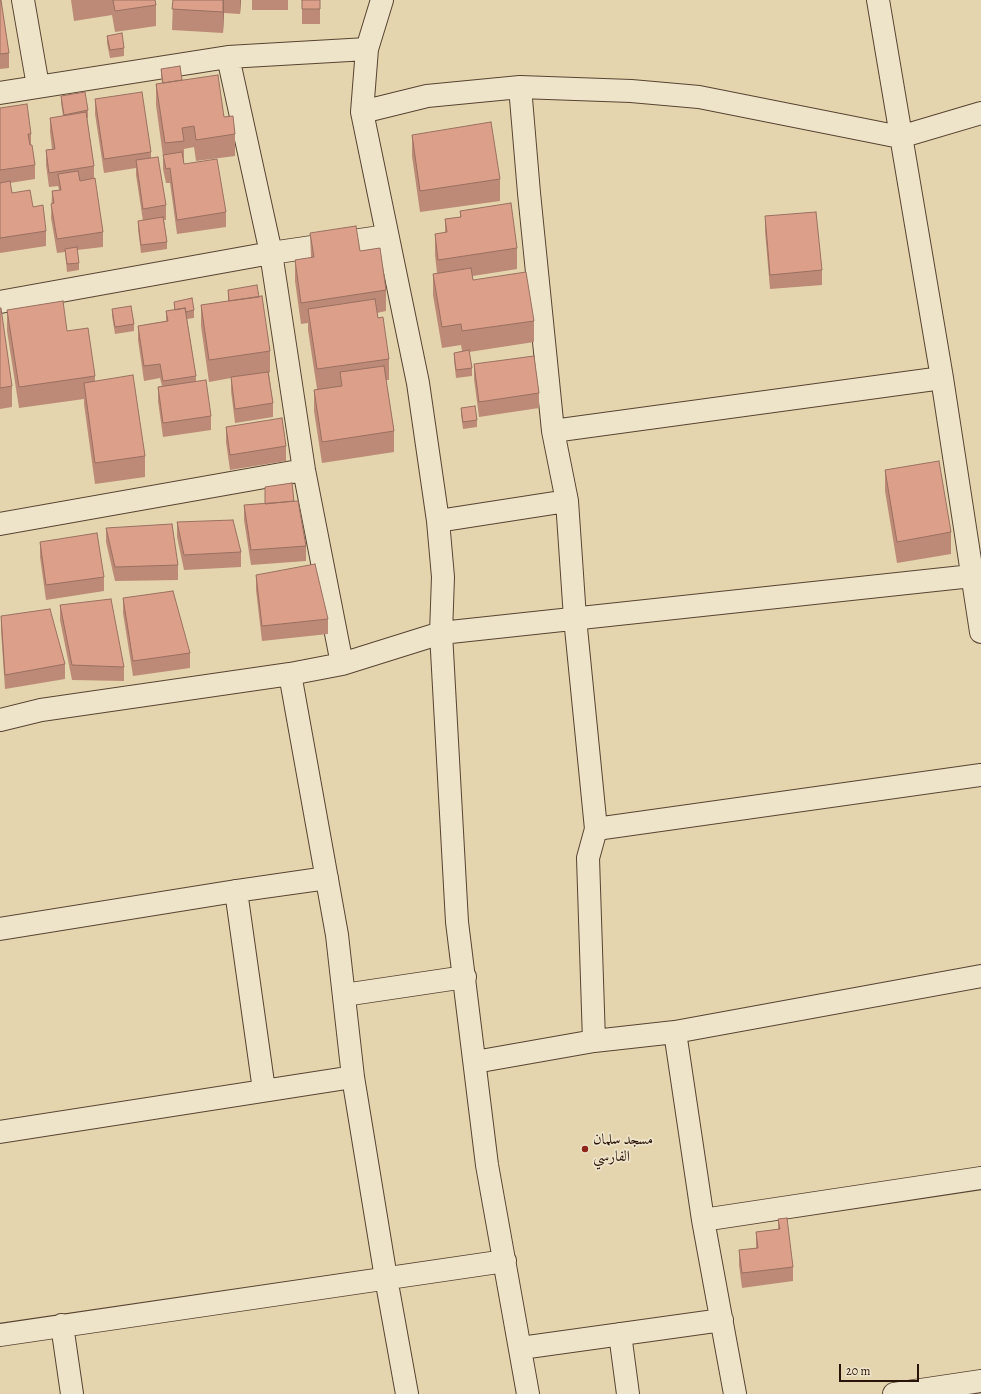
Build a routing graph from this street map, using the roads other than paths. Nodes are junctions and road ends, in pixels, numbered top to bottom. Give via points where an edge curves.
1 (23, 0) edge
2 (382, 0) edge
3 (878, 0) edge
4 (367, 49) junction
5 (228, 56) junction
6 (38, 86) junction
7 (520, 87) junction
8 (0, 93) edge
9 (362, 112) junction
10 (981, 113) edge
11 (900, 136) junction
12 (387, 236) junction
13 (270, 253) junction
14 (0, 302) edge
15 (942, 378) junction
16 (553, 431) junction
17 (304, 470) junction
18 (568, 501) junction
19 (438, 521) junction
20 (0, 524) edge
21 (972, 576) junction
22 (575, 618) junction
23 (981, 632) edge
24 (442, 633) junction
25 (342, 664) junction
26 (290, 674) junction
27 (0, 720) edge
28 (981, 775) edge
29 (596, 829) junction
30 (327, 878) junction
31 (236, 891) junction
32 (0, 929) edge
33 (981, 976) edge
34 (465, 977) junction
35 (344, 995) junction
36 (675, 1032) junction
37 (594, 1041) junction
38 (475, 1062) junction
39 (353, 1077) junction
40 (264, 1090) junction
41 (0, 1132) edge
42 (981, 1178) edge
43 (703, 1220) junction
44 (505, 1261) junction
45 (386, 1278) junction
46 (722, 1320) junction
47 (62, 1325) junction
48 (620, 1334) junction
49 (0, 1335) edge
50 (521, 1348) junction
51 (981, 1382) edge
52 (72, 1394) edge
53 (407, 1394) edge
54 (528, 1394) edge
55 (628, 1394) edge
56 (735, 1394) edge
57 (894, 1394) edge

1 - 6 street
2 - 4 street
3 - 11 street
4 - 5 street
4 - 9 street
5 - 6 street
5 - 13 street
6 - 8 street
7 - 9 street via 427,96
7 - 11 street via 631,91 699,97
7 - 16 street
9 - 12 street
10 - 11 street
11 - 15 street
12 - 13 street
12 - 19 street via 418,383
13 - 14 street
13 - 17 street
15 - 16 street
15 - 21 street
16 - 18 street
17 - 20 street
17 - 25 street
18 - 19 street
18 - 22 street
19 - 24 street via 443,577
21 - 22 street
21 - 23 street
22 - 24 street
22 - 29 street
24 - 25 street
24 - 34 street via 457,922
25 - 26 street
26 - 27 street via 41,710
26 - 30 street
28 - 29 street
29 - 37 street via 588,858
30 - 31 street
30 - 35 street
31 - 32 street
31 - 40 street
33 - 36 street
34 - 35 street
34 - 38 street
35 - 39 street
36 - 37 street
36 - 43 street
37 - 38 street
38 - 44 street via 487,1165
39 - 40 street
39 - 45 street
40 - 41 street
42 - 43 street
43 - 46 street
44 - 45 street
44 - 50 street
45 - 47 street
45 - 53 street
46 - 48 street
46 - 56 street
47 - 49 street
47 - 52 street
48 - 50 street
48 - 55 street
50 - 54 street
51 - 57 street

